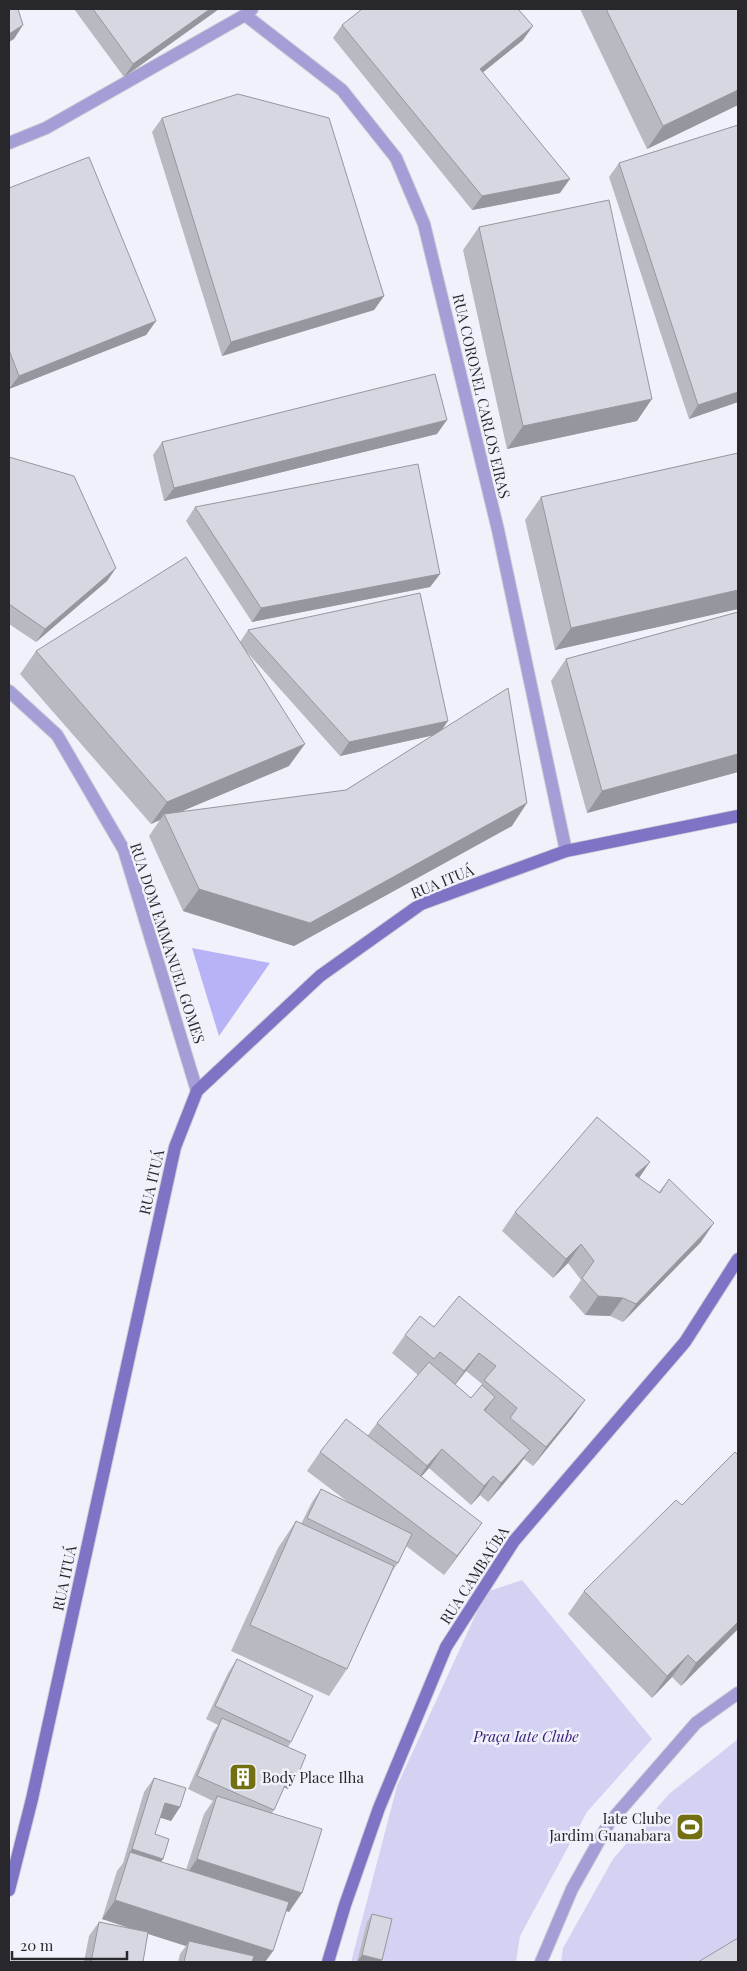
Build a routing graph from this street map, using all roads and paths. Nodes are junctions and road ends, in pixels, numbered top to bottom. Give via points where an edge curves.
1 (249, 12) edge
2 (9, 143) edge
3 (9, 691) edge
4 (738, 816) edge
5 (566, 851) junction
6 (197, 1091) junction
7 (738, 1258) edge
8 (738, 1693) edge
9 (9, 1890) edge
10 (328, 1962) edge
11 (541, 1962) edge

1 - 2 street via 46,128
1 - 5 street, RUA CORONEL CARLOS EIRAS via 342,90 396,158 424,224 498,530
3 - 6 street, RUA DOM EMMANUEL GOMES via 57,735 124,850
4 - 5 street, RUA ITUÁ
5 - 6 street, RUA ITUÁ via 421,904 320,976
6 - 9 street, RUA ITUÁ via 175,1147 32,1799
7 - 10 street, RUA CAMBAÚBA via 685,1342 514,1541 446,1647 379,1808
8 - 11 street via 696,1723 609,1823 572,1889

